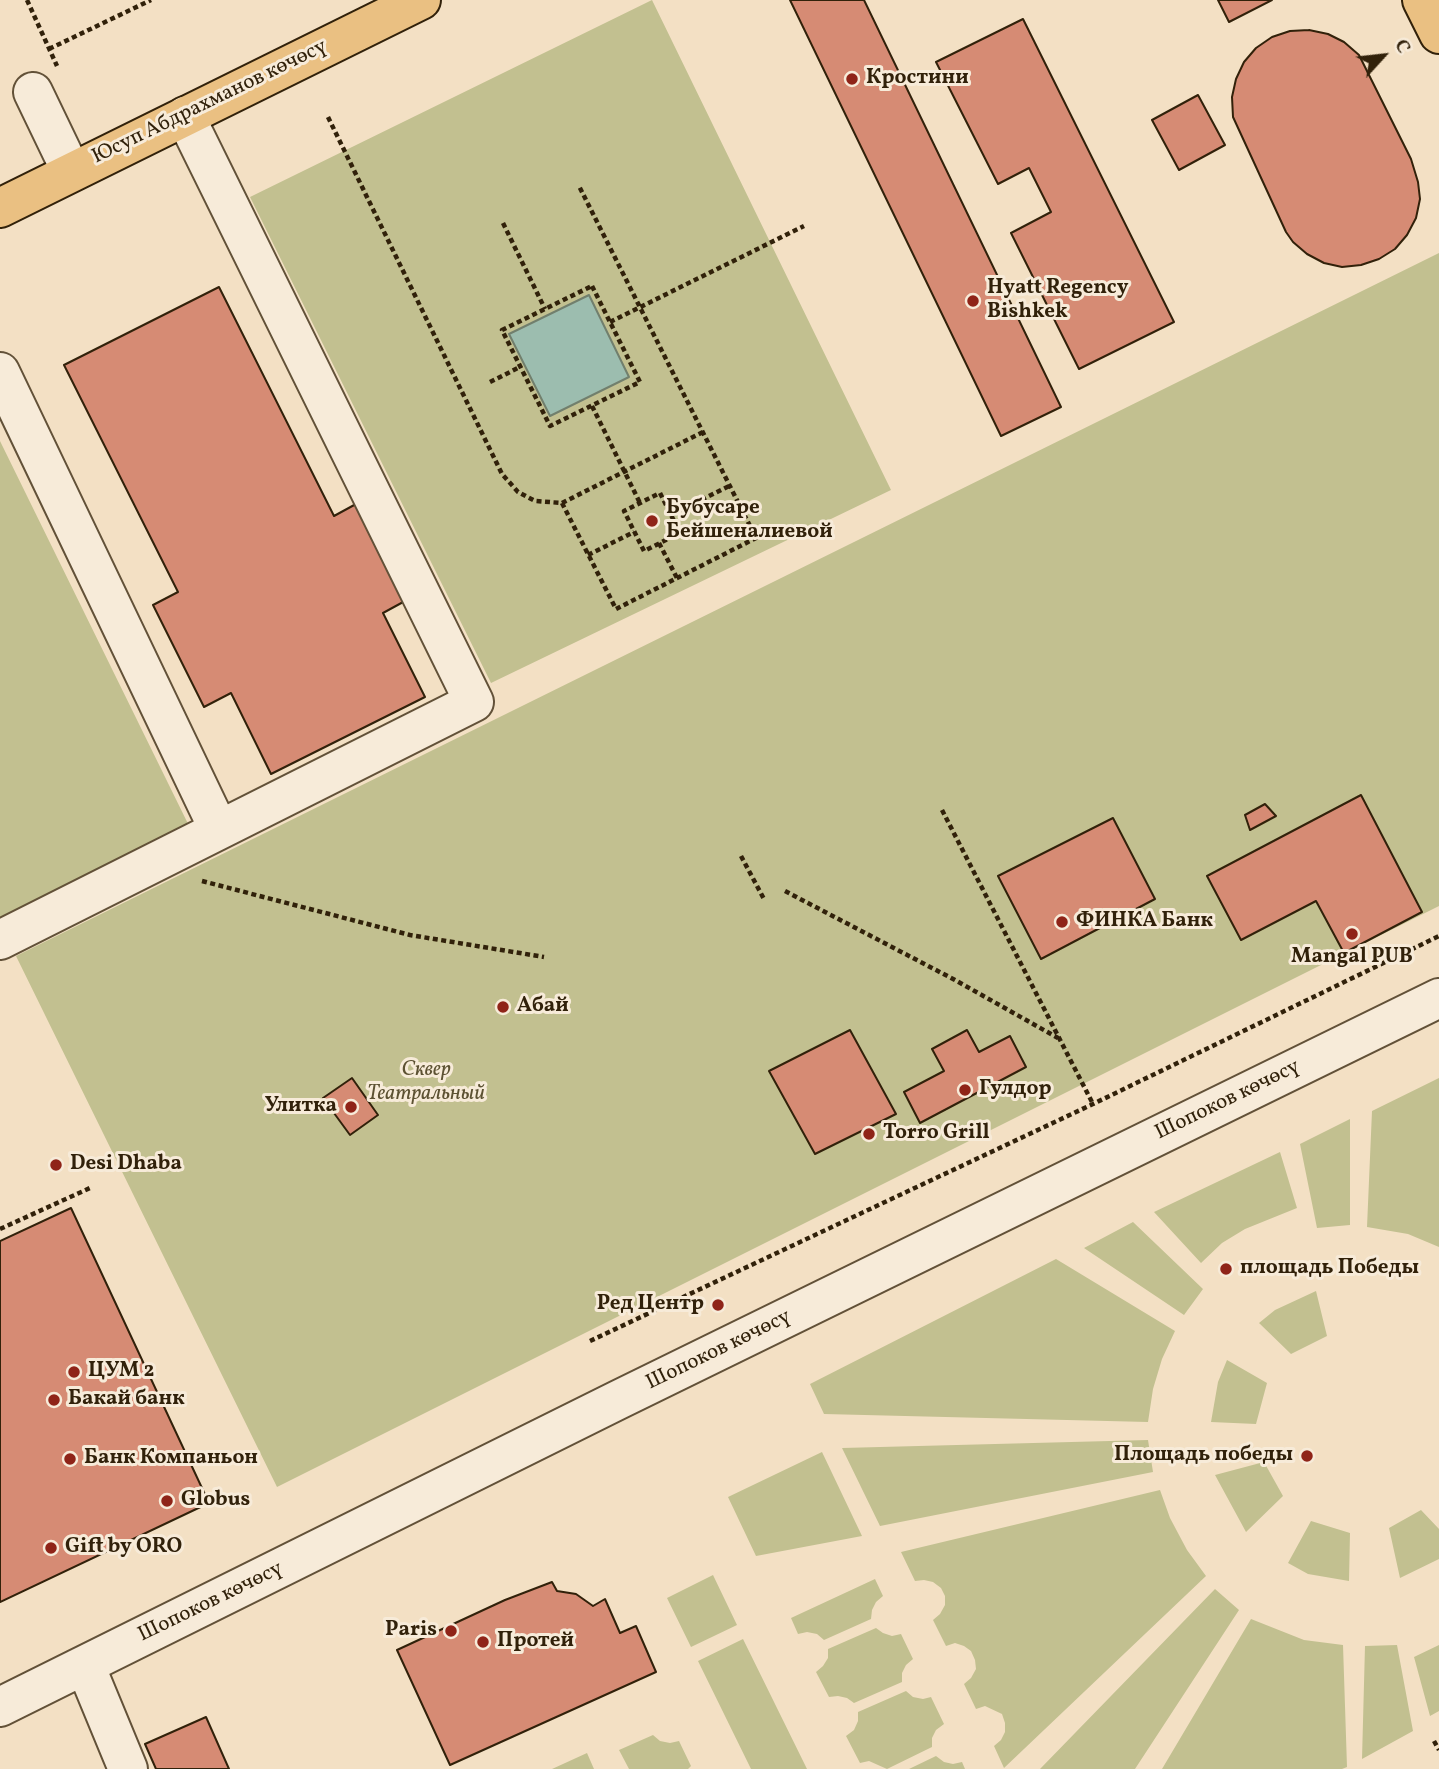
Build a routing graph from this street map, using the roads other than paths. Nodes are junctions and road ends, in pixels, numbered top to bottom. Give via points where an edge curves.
1 (421, 0) edge
2 (1422, 0) edge
3 (1439, 34) edge
4 (47, 82) road end
5 (185, 116) junction
6 (71, 172) junction
7 (0, 208) edge
8 (0, 372) edge
9 (219, 830) junction
10 (0, 940) edge
11 (1439, 998) edge
12 (85, 1665) junction
13 (0, 1707) edge
14 (128, 1769) edge

1 - 5 main road, Юсуп Абдрахманов көчөсү
2 - 3 main road
4 - 6 street
5 - 6 main road, Юсуп Абдрахманов көчөсү
5 - 9 street via 474,702
6 - 7 main road, Юсуп Абдрахманов көчөсү
8 - 9 street
9 - 10 street
11 - 12 street, Шопоков көчөсү
12 - 13 street, Шопоков көчөсү
12 - 14 street

